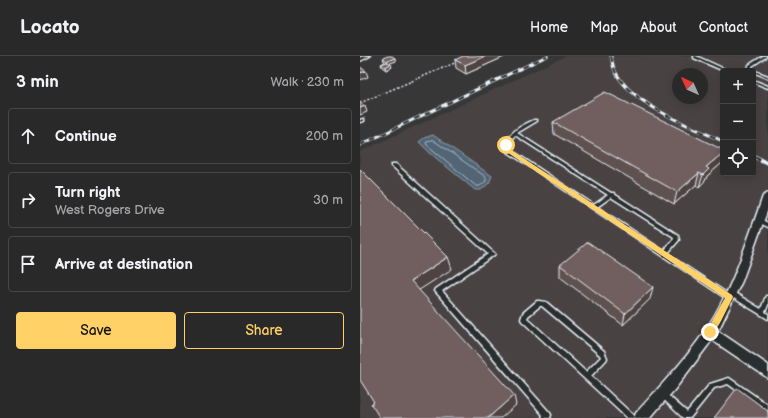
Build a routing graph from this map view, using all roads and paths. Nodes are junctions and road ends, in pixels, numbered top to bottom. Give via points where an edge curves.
1 (367, 56) edge
2 (765, 56) edge
3 (696, 57) edge
4 (360, 59) edge
5 (458, 62) edge
6 (720, 68) edge
7 (750, 68) edge
8 (756, 72) edge
9 (768, 78) edge
10 (756, 82) edge
11 (768, 87) edge
12 (360, 103) edge
13 (535, 121) dead end
14 (514, 133) junction
15 (394, 165) dead end
16 (612, 194) junction
17 (768, 196) edge
18 (594, 208) junction
19 (763, 223) edge
20 (664, 254) junction
21 (730, 295) junction
22 (768, 298) edge
23 (762, 313) junction
24 (768, 317) edge
25 (710, 332) junction
26 (768, 372) edge
27 (586, 376) junction
28 (662, 395) junction
29 (768, 409) edge
30 (548, 417) edge
31 (632, 418) edge
32 (641, 418) edge

1 - 4 street
2 - 7 lane
3 - 6 lane
5 - 12 path
8 - 9 lane
10 - 11 lane
13 - 14 lane
14 - 16 lane
14 - 18 lane via 508,138 506,145 509,151
15 - 30 lane via 492,254 438,291
16 - 18 lane
16 - 20 lane via 676,236 676,240
17 - 19 street
18 - 20 lane
19 - 21 street
20 - 21 lane
21 - 23 lane
21 - 25 street
22 - 23 lane
23 - 24 lane
25 - 26 street
25 - 28 street
27 - 27 lane via 524,319 525,315 539,304 544,304 602,353 604,358
27 - 31 lane
28 - 29 lane via 687,417 712,386 729,381
28 - 32 street

